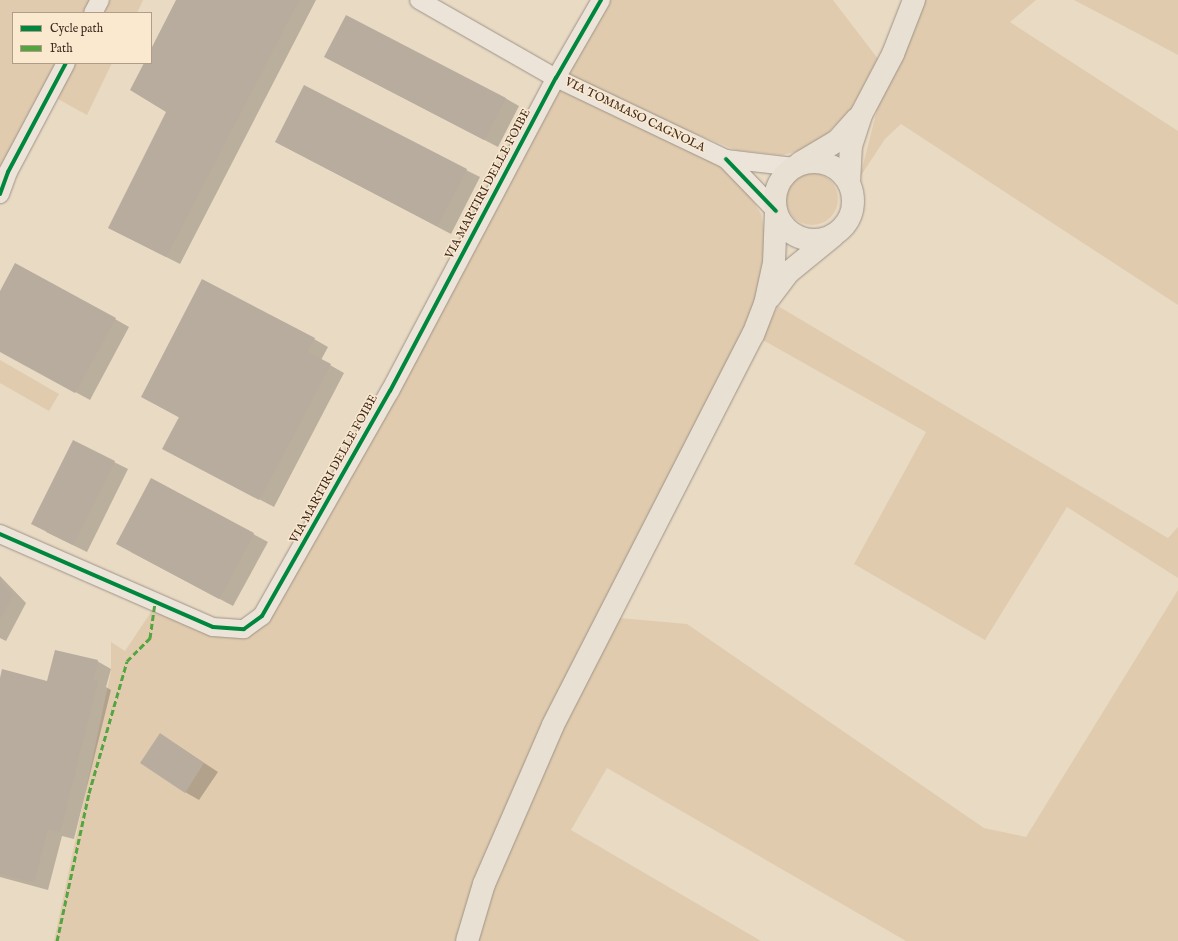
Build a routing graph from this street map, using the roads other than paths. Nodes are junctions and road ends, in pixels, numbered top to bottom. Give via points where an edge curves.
1 (100, 0) edge
2 (418, 0) edge
3 (601, 0) edge
4 (914, 0) edge
5 (94, 12) edge
6 (65, 64) edge
7 (556, 78) junction
8 (861, 115) junction
9 (726, 159) junction
10 (794, 167) junction
11 (4, 175) edge
12 (849, 183) junction
13 (0, 194) edge
14 (776, 211) junction
15 (836, 234) junction
16 (765, 304) junction
17 (0, 534) edge
18 (467, 941) edge

1 - 5 street
2 - 7 street, VIA TOMMASO CAGNOLA
3 - 7 street, VIA MARTIRI DELLE FOIBE
4 - 8 main road via 893,54
6 - 11 street
7 - 9 street, VIA TOMMASO CAGNOLA
7 - 17 street, VIA MARTIRI DELLE FOIBE via 390,391 262,616 254,624 244,629 213,627
8 - 10 main road via 837,141
8 - 12 main road via 851,146
9 - 10 street, VIA TOMMASO CAGNOLA
9 - 14 street, VIA TOMMASO CAGNOLA
10 - 12 main road via 803,162 826,163 839,170
10 - 14 main road via 782,177 776,191
11 - 13 street
12 - 15 main road via 853,200 850,216
14 - 15 main road via 787,230 804,239 821,240
14 - 16 main road via 774,263
15 - 16 main road via 789,272
16 - 18 main road via 753,335 553,724 484,884

